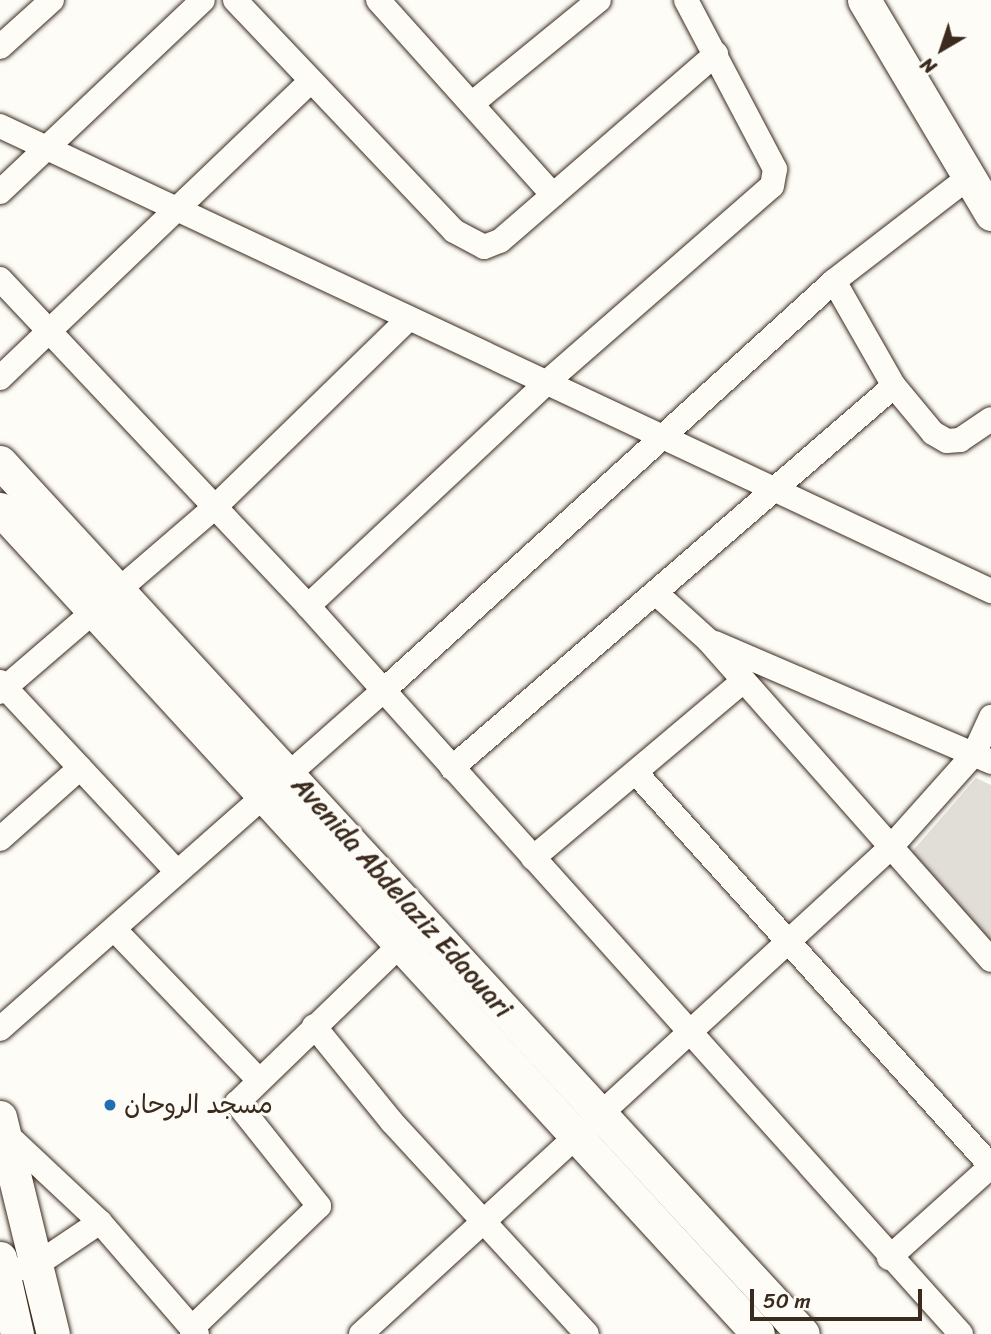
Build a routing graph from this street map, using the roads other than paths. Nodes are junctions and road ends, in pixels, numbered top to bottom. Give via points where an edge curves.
1 (52, 0) edge
2 (203, 0) edge
3 (235, 0) edge
4 (599, 0) edge
5 (686, 0) edge
6 (864, 0) edge
7 (390, 4) edge
8 (0, 47) edge
9 (716, 54) junction
10 (311, 81) junction
11 (474, 102) junction
12 (0, 125) edge
13 (46, 147) junction
14 (969, 177) junction
15 (0, 192) edge
16 (553, 195) junction
17 (178, 209) junction
18 (991, 214) edge
19 (0, 279) edge
20 (834, 281) junction
21 (409, 318) junction
22 (49, 331) junction
23 (0, 378) edge
24 (547, 382) junction
25 (894, 386) junction
26 (991, 419) edge
27 (663, 437) junction
28 (0, 462) edge
29 (772, 488) junction
30 (216, 506) junction
31 (0, 509) edge
32 (991, 591) edge
33 (658, 595) junction
34 (107, 601) junction
35 (308, 606) junction
36 (708, 640) junction
37 (743, 681) junction
38 (2, 687) edge
39 (383, 691) junction
40 (991, 717) edge
41 (982, 758) edge
42 (80, 768) junction
43 (452, 768) junction
44 (290, 773) junction
45 (636, 773) junction
46 (266, 795) junction
47 (0, 839) edge
48 (890, 848) junction
49 (533, 858) junction
50 (177, 872) junction
51 (114, 929) junction
52 (788, 943) junction
53 (400, 945) junction
54 (991, 960) edge
55 (314, 1026) junction
56 (0, 1029) edge
57 (689, 1031) junction
58 (258, 1079) junction
59 (2, 1124) edge
60 (585, 1124) junction
61 (991, 1166) edge
62 (485, 1218) junction
63 (100, 1222) junction
64 (889, 1258) junction
65 (36, 1265) junction
66 (2, 1266) edge
67 (194, 1332) edge
68 (17, 1334) edge
69 (52, 1334) edge
70 (361, 1334) edge
71 (587, 1334) edge
72 (758, 1334) edge
73 (803, 1334) edge
74 (961, 1334) edge

1 - 8 street
2 - 13 street
3 - 10 street
4 - 11 street
5 - 9 street
6 - 14 street
7 - 11 street
9 - 16 street
9 - 24 street via 775,169 775,181
10 - 16 street via 454,231 474,245 500,242
10 - 17 street
11 - 16 street
12 - 13 street
13 - 15 street
13 - 17 street
14 - 18 street
14 - 20 street
17 - 21 street
17 - 22 street
19 - 22 street
20 - 25 street
20 - 27 street
21 - 24 street
21 - 30 street
22 - 23 street
22 - 30 street
24 - 27 street
24 - 35 street
25 - 26 street via 933,433 947,441 960,440
25 - 29 street
27 - 29 street
27 - 39 street
28 - 34 street, Avenida Abdelaziz Edaouari
29 - 32 street
29 - 33 street
30 - 34 street
30 - 35 street
31 - 34 street, Avenida Abdelaziz Edaouari
33 - 36 street
33 - 43 street
34 - 38 street
34 - 44 street, Avenida Abdelaziz Edaouari
34 - 46 street, Avenida Abdelaziz Edaouari
35 - 39 street
36 - 37 street
36 - 41 street
37 - 45 street
37 - 48 street
38 - 42 street
39 - 43 street
39 - 44 street
40 - 41 street
41 - 48 street
42 - 47 street
42 - 50 street
43 - 49 street
44 - 46 street
44 - 60 street, Avenida Abdelaziz Edaouari
45 - 49 street
45 - 52 street
46 - 50 street
46 - 53 street, Avenida Abdelaziz Edaouari
48 - 52 street
48 - 54 street
49 - 57 street
50 - 51 street
51 - 56 street
51 - 58 street
52 - 57 street
52 - 61 street
53 - 55 street
53 - 60 street, Avenida Abdelaziz Edaouari
55 - 58 street
55 - 62 street via 392,1122
57 - 60 street
57 - 64 street
58 - 67 street via 239,1100 238,1110 320,1206
59 - 63 street
59 - 65 street
60 - 62 street
60 - 72 street, Avenida Abdelaziz Edaouari
60 - 73 street, Avenida Abdelaziz Edaouari
61 - 64 street
62 - 70 street
62 - 71 street
63 - 65 street
63 - 67 street
64 - 74 street
65 - 66 street
65 - 69 street
66 - 68 street

